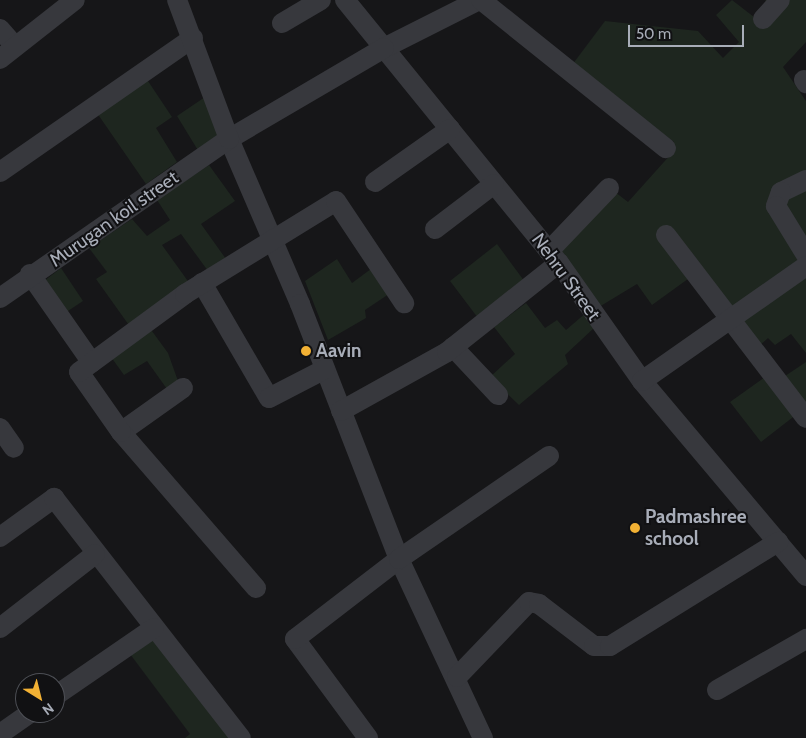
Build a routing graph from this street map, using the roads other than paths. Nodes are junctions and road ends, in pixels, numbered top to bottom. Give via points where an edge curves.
1 (75, 0) edge
2 (177, 0) edge
3 (321, 0) edge
4 (345, 0) edge
5 (480, 0) edge
6 (780, 0) edge
7 (763, 19) dead end
8 (282, 23) dead end
9 (0, 29) edge
10 (193, 38) junction
11 (384, 48) junction
12 (7, 52) edge
13 (450, 129) junction
14 (228, 139) junction
15 (666, 148) dead end
16 (0, 172) edge
17 (806, 180) edge
18 (374, 182) dead end
19 (494, 184) junction
20 (609, 188) dead end
21 (435, 229) dead end
22 (666, 235) dead end
23 (272, 237) junction
24 (806, 255) edge
25 (554, 257) junction
26 (806, 266) edge
27 (30, 276) junction
28 (202, 283) junction
29 (0, 298) edge
30 (404, 302) dead end
31 (726, 319) junction
32 (453, 347) junction
33 (92, 363) junction
34 (325, 369) junction
35 (642, 381) junction
36 (184, 388) dead end
37 (498, 395) dead end
38 (341, 411) junction
39 (806, 418) edge
40 (0, 428) edge
41 (121, 432) junction
42 (14, 448) dead end
43 (549, 456) dead end
44 (0, 537) edge
45 (778, 542) junction
46 (95, 554) junction
47 (399, 559) junction
48 (806, 576) edge
49 (256, 588) dead end
50 (0, 628) edge
51 (154, 628) junction
52 (806, 639) edge
53 (457, 677) junction
54 (65, 689) edge
55 (717, 690) dead end
56 (16, 723) edge
57 (0, 734) edge
58 (241, 738) edge
59 (368, 738) edge
60 (483, 738) edge

1 - 12 street
2 - 10 street
3 - 8 street
4 - 11 street, Nehru Street
5 - 11 street, Murugan koil street
5 - 15 street
6 - 7 street
9 - 12 street
10 - 14 street
10 - 16 street
11 - 13 street, Nehru Street
11 - 14 street, Murugan koil street
13 - 18 street
13 - 19 street, Nehru Street
14 - 23 street
14 - 27 street, Murugan koil street
17 - 24 street via 780,192 776,206
19 - 21 street
19 - 25 street, Nehru Street
20 - 25 street
22 - 31 street
23 - 28 street
23 - 30 street via 336,201
23 - 34 street
25 - 32 street
25 - 35 street, Nehru Street
26 - 31 street
27 - 29 street, Murugan koil street
27 - 33 street
28 - 33 street
28 - 34 street via 269,398
31 - 35 street
31 - 39 street
32 - 37 street
32 - 38 street
33 - 41 street via 80,372
34 - 38 street
35 - 45 street, Nehru Street
36 - 41 street
38 - 47 street
40 - 42 street
41 - 49 street
43 - 47 street
44 - 46 street via 54,498
45 - 48 street, Nehru Street
45 - 53 street via 610,646 594,646 540,604 529,602
46 - 50 street
46 - 51 street
47 - 53 street
47 - 59 street via 295,639
51 - 54 street
51 - 58 street
52 - 55 street
53 - 60 street
56 - 57 street

